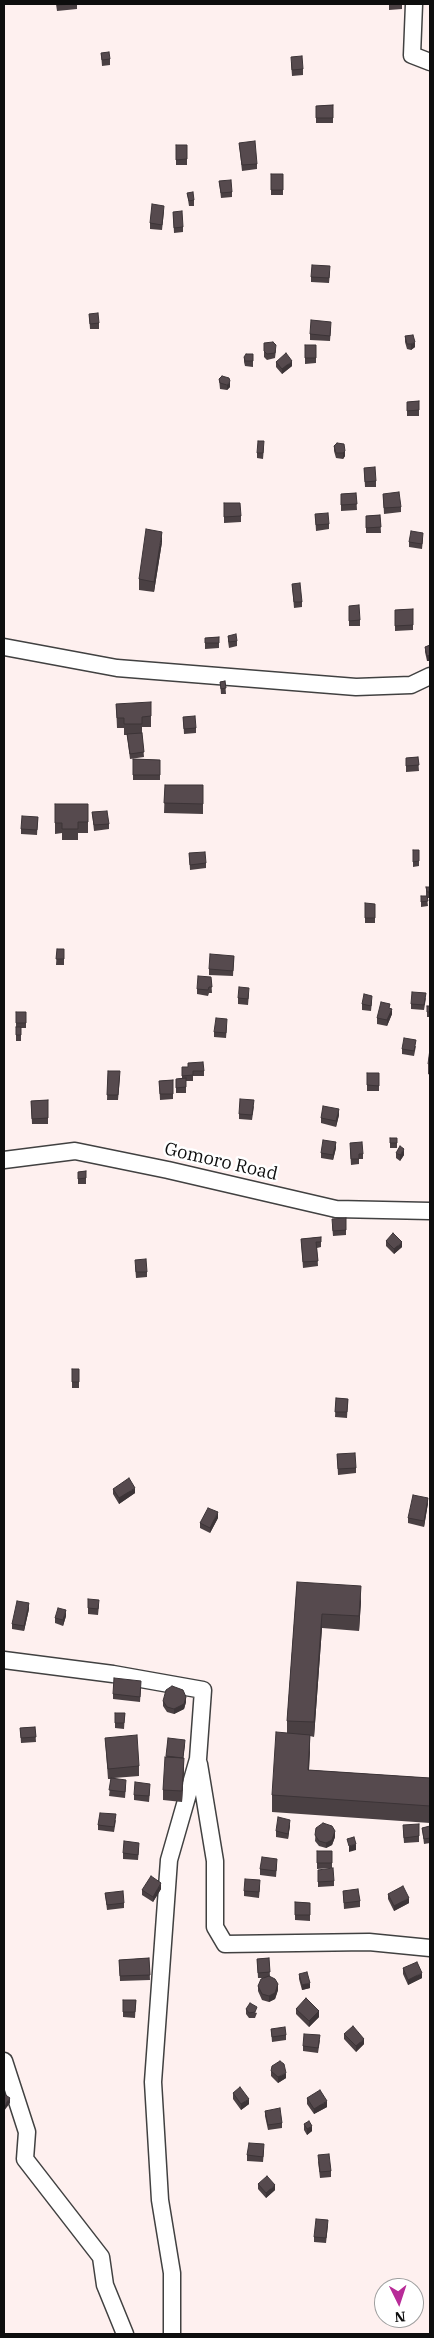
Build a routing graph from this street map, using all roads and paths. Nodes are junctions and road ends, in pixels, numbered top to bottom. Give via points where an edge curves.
1 (414, 4) edge
2 (430, 62) edge
3 (4, 647) edge
4 (430, 676) edge
5 (4, 1160) edge
6 (430, 1211) edge
7 (4, 1660) edge
8 (198, 1759) junction
9 (430, 1948) edge
10 (4, 2062) edge
11 (125, 2334) edge
12 (172, 2334) edge

1 - 2 street via 412,55
3 - 4 street via 116,668 356,687 411,685
5 - 6 street, Gomoro Road via 75,1151 336,1209
7 - 8 street via 203,1690
8 - 9 street via 215,1861 215,1927 224,1944 369,1942
8 - 12 street via 169,1860 153,2082 160,2200 172,2273
10 - 11 street via 27,2132 25,2159 100,2257 105,2285

